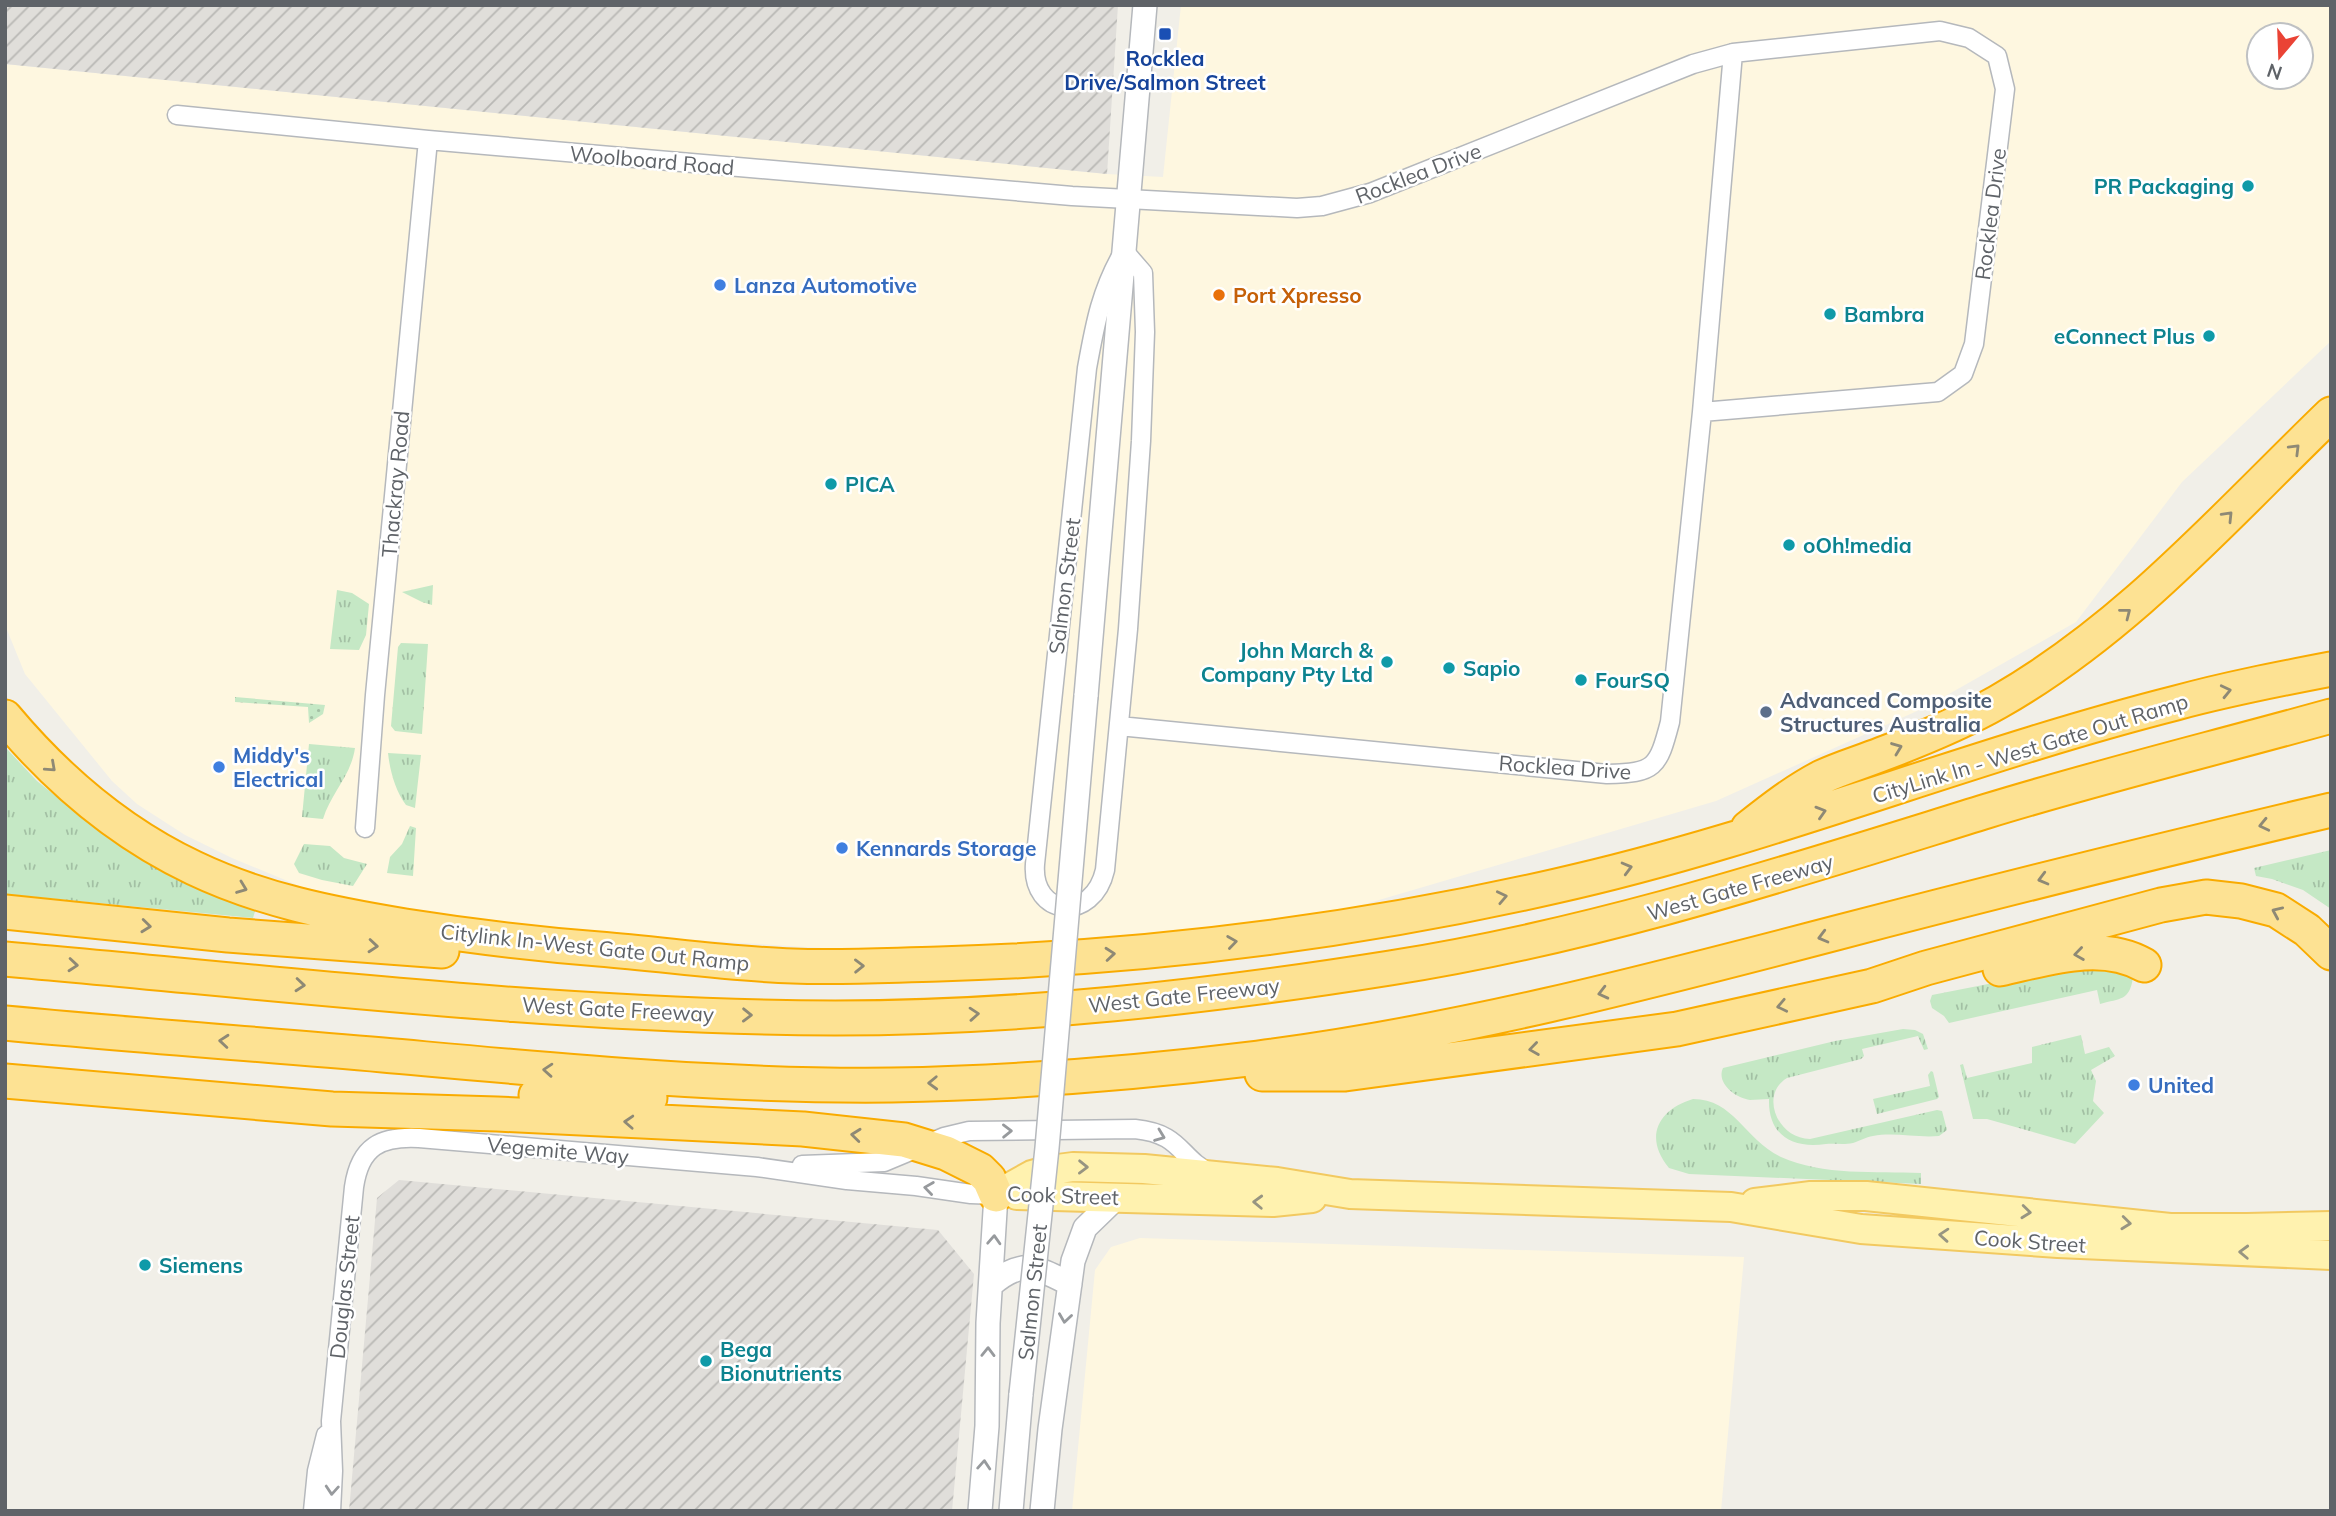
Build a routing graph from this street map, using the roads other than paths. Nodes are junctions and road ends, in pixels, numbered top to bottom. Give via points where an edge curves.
1 (1146, 5) edge
2 (1733, 53) junction
3 (177, 115) dead end
4 (428, 140) junction
5 (1128, 199) junction
6 (1124, 251) junction
7 (1702, 412) junction
8 (2331, 414) edge
9 (2331, 669) edge
10 (2331, 716) edge
11 (5, 717) edge
12 (1119, 726) junction
13 (2331, 810) edge
14 (365, 828) dead end
15 (1732, 840) junction
16 (5, 912) edge
17 (2331, 953) edge
18 (5, 959) edge
19 (2144, 965) dead end
20 (790, 966) junction
21 (1872, 986) junction
22 (5, 1023) edge
23 (1120, 1072) junction
24 (5, 1073) edge
25 (5, 1080) edge
26 (886, 1085) junction
27 (1044, 1130) joint
28 (923, 1145) junction
29 (365, 1155) joint
30 (757, 1167) junction
31 (1221, 1177) junction
32 (1350, 1194) junction
33 (996, 1195) junction
34 (1866, 1196) junction
35 (1117, 1197) junction
36 (1731, 1207) junction
37 (2331, 1226) edge
38 (1864, 1229) junction
39 (2331, 1255) edge
40 (1070, 1284) junction
41 (991, 1285) junction
42 (331, 1421) junction
43 (313, 1511) edge
44 (331, 1511) edge
45 (980, 1511) edge
46 (1011, 1511) edge
47 (1042, 1511) edge

1 - 5 street, Salmon Street
2 - 5 street, Rocklea Drive via 1693,64 1349,200 1269,208
2 - 7 street, Rocklea Drive
2 - 7 street, Rocklea Drive via 1940,31 1969,38 1997,56 2005,89 1974,344 1963,374 1938,392
3 - 4 street, Woolboard Road
4 - 5 street, Woolboard Road
4 - 14 street, Thackray Road
5 - 6 street, Salmon Street
6 - 12 street, Salmon Street via 1143,273 1144,332
6 - 12 street, Salmon Street via 1108,277 1087,368 1051,695 1034,873 1039,890 1058,905 1084,903 1103,881
6 - 46 street, Salmon Street, bridge
7 - 12 street, Rocklea Drive via 1670,722 1654,764 1639,774
15 -> 8 highway via 1784,799 1825,776 1964,720 2060,663 2158,586
15 -> 9 highway, CityLink In - West Gate Out Ramp via 2106,722
18 -> 10 highway, West Gate Freeway via 480,1001 684,1014 963,1015 1126,1003 1396,968 1637,917 1994,809
11 -> 20 highway, Citylink In-West Gate Out Ramp via 40,758 136,836 190,867 250,892 311,909 457,934
13 -> 23 highway via 1531,1011 1260,1058
20 -> 15 highway, Citylink In-West Gate Out Ramp via 1011,962 1360,925 1561,885
16 -> 20 highway via 419,950 632,964
17 -> 21 highway via 2276,910 2206,897 2161,905
19 -> 21 highway via 2096,952 1935,983
21 -> 23 highway via 1677,1029 1345,1074
26 -> 22 highway via 550,1070
23 -> 26 highway
24 - 26 highway via 300,1092 733,1101
28 -> 25 highway via 803,1129 332,1109
28 -> 27 street, Vegemite Way via 969,1131
27 -> 31 street, Cook Street via 1155,1132 1174,1141 1203,1169
28 - 30 street, Vegemite Way via 874,1164
28 - 33 highway via 980,1170
29 - 30 street, Vegemite Way via 384,1140 405,1137
29 - 42 street, Douglas Street via 354,1187
33 -> 30 street, Vegemite Way
31 - 32 main road, Cook Street
33 -> 31 main road, Cook Street via 1032,1175 1073,1167
32 -> 35 main road, Cook Street via 1273,1202
32 - 36 main road, Cook Street
33 - 35 main road, Cook Street
41 -> 33 street, Salmon Street
34 - 36 main road, Cook Street via 1811,1196
34 -> 37 main road, Cook Street via 2171,1227
34 - 38 main road
35 - 40 street, Salmon Street via 1083,1232
36 - 38 main road, Cook Street
39 -> 38 main road, Cook Street
40 - 41 street via 1024,1266 1011,1269
40 -> 47 street, Salmon Street
45 -> 41 street, Salmon Street
42 - 43 street, Douglas Street via 317,1471
42 -> 44 street, Douglas Street

